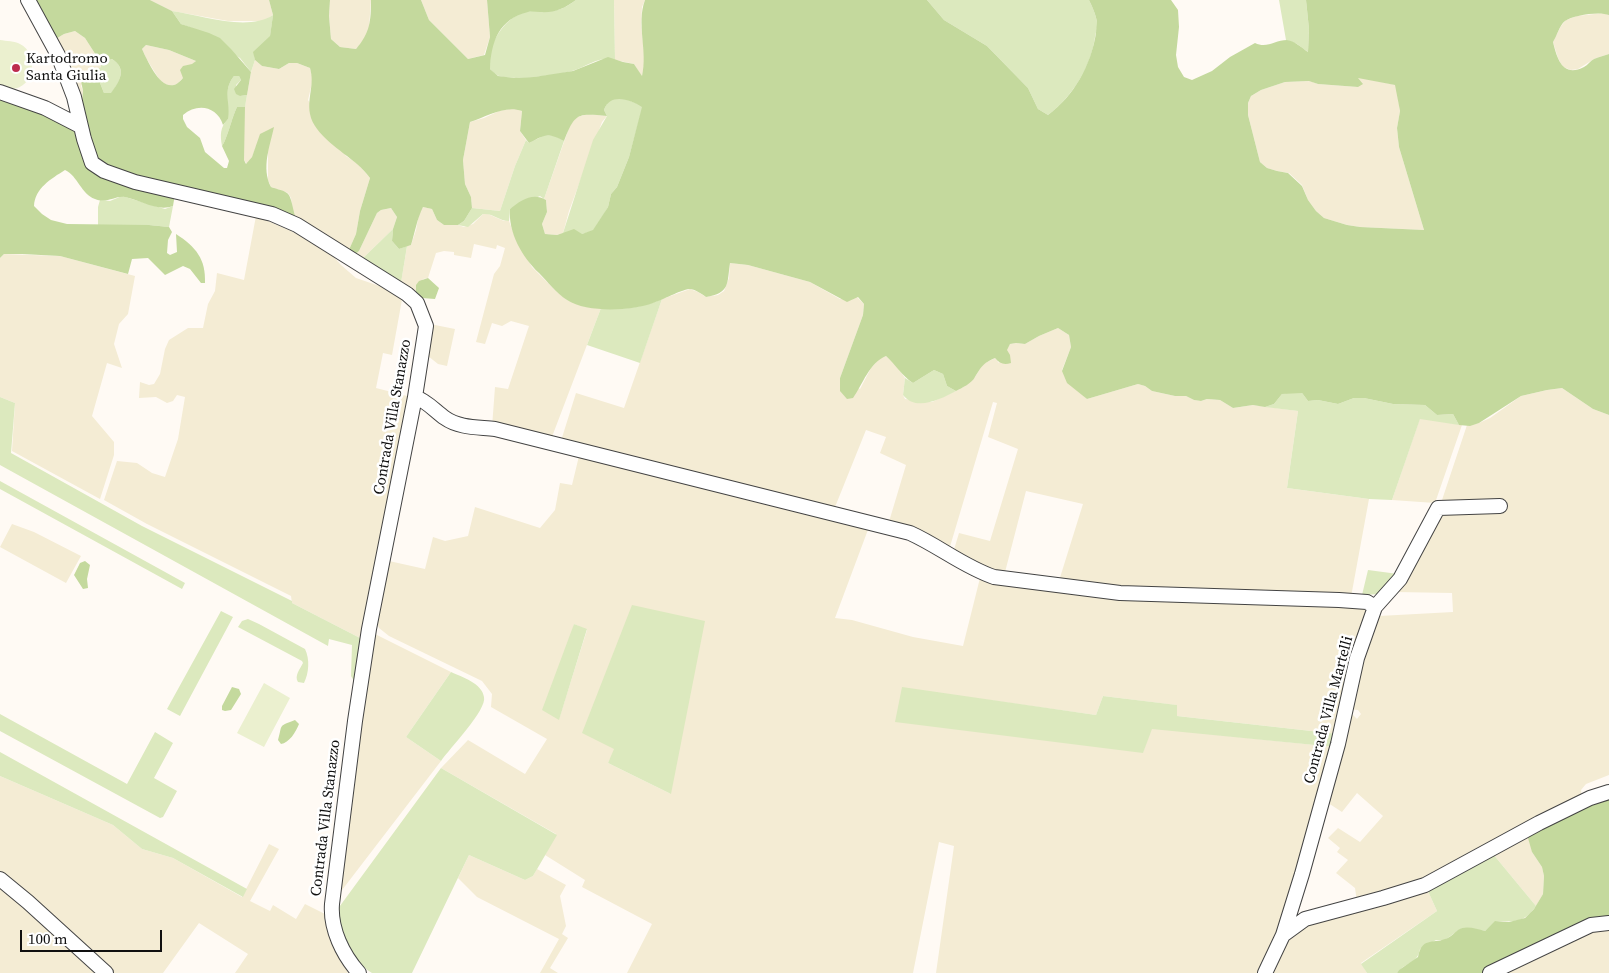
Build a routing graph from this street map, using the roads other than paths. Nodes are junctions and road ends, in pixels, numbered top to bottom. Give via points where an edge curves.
1 (28, 0) edge
2 (0, 92) edge
3 (80, 126) junction
4 (415, 397) junction
5 (1500, 506) dead end
6 (1376, 607) junction
7 (1609, 792) edge
8 (0, 879) edge
9 (1609, 922) edge
10 (1284, 935) junction
11 (106, 973) edge
12 (358, 973) edge
13 (1265, 973) edge
14 (1490, 973) edge

1 - 3 street, Contrada Villa Stanazzo via 58,55 74,96
2 - 3 street via 45,108
3 - 4 street, Contrada Villa Stanazzo via 92,163 104,171 135,182 272,214 297,224 407,294 417,303 426,326
4 - 6 street via 459,425 495,429 910,533 979,572 994,577 1120,593 1339,600 1367,602
4 - 12 street, Contrada Villa Stanazzo via 369,629 332,904 338,938
5 - 6 street, Contrada Villa Martelli via 1438,508 1400,579
6 - 10 street, Contrada Villa Martelli via 1357,658 1338,744
7 - 10 street, Contrada Villa Martelli via 1539,823 1425,885 1305,919
8 - 11 street
9 - 14 street via 1591,925
10 - 13 street, Contrada Villa Martelli

